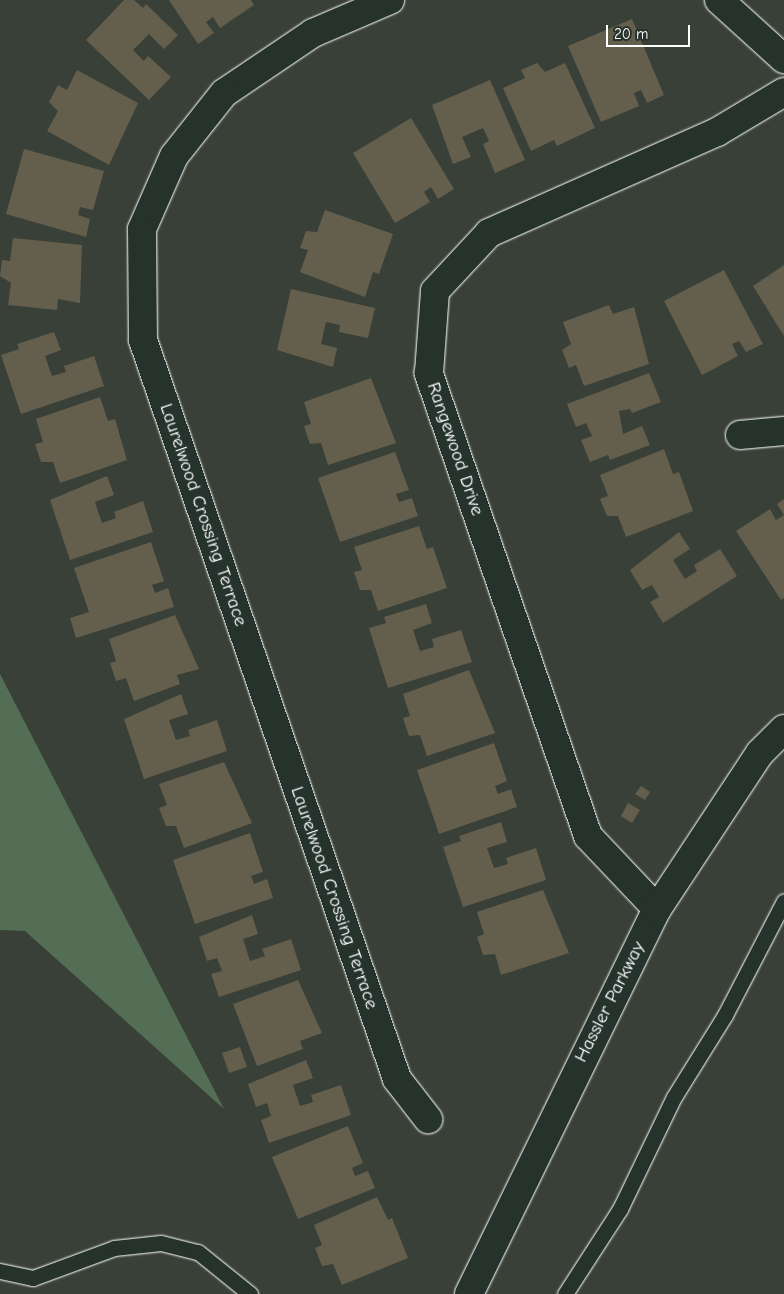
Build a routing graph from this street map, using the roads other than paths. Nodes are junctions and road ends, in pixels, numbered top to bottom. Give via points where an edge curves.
1 (390, 0) edge
2 (719, 0) edge
3 (784, 59) edge
4 (784, 92) edge
5 (784, 431) edge
6 (740, 435) dead end
7 (784, 729) edge
8 (784, 901) edge
9 (657, 909) junction
10 (428, 1119) dead end
11 (0, 1271) edge
12 (250, 1294) edge
13 (469, 1294) edge
14 (565, 1294) edge

1 - 10 street, Laurelwood Crossing Terrace via 313,33 224,93 174,156 142,229 143,340 397,1080
2 - 3 street
4 - 9 street, Rangewood Drive via 717,132 489,233 435,291 429,373 588,836
5 - 6 street
7 - 9 street, Hassler Parkway via 760,754
8 - 14 lane via 725,1015 674,1097 620,1209
9 - 13 street, Hassler Parkway
11 - 12 lane via 33,1278 114,1248 161,1243 198,1252

